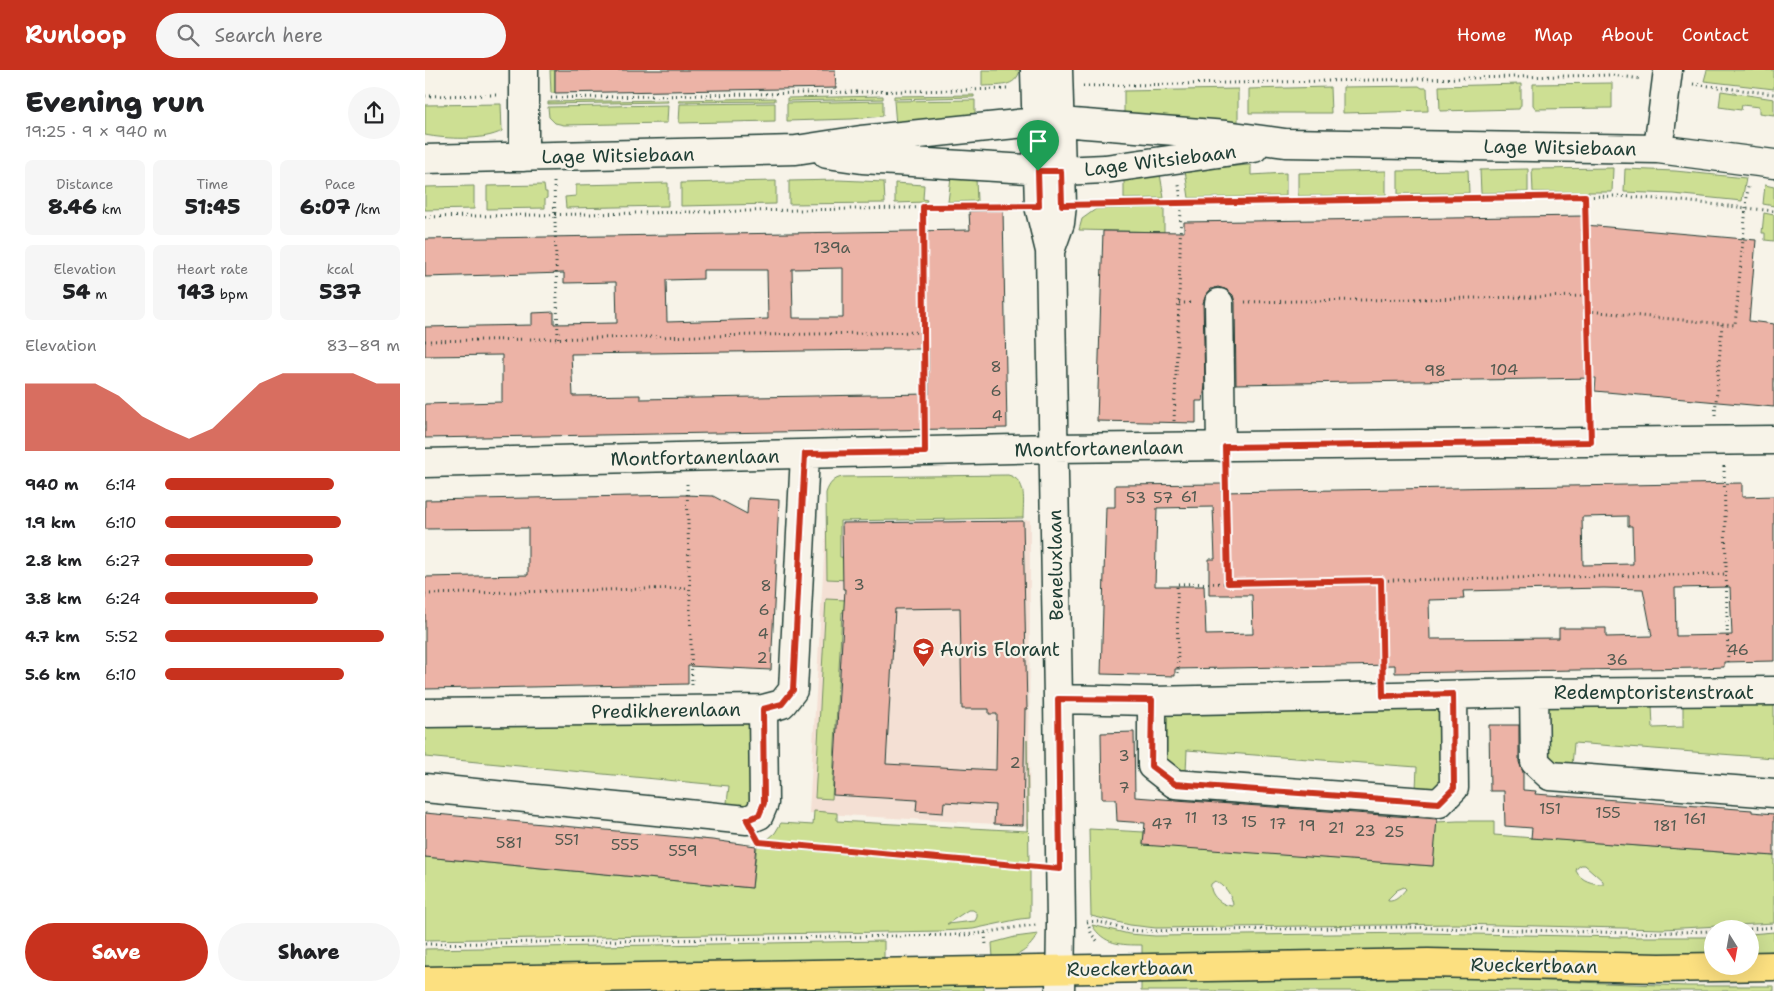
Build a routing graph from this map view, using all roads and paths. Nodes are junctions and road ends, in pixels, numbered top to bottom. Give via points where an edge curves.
1 (524, 70) edge
2 (1667, 76) edge
3 (1047, 79) edge
4 (1774, 94) edge
5 (425, 96) edge
6 (524, 98) junction
7 (1048, 122) junction
8 (1285, 143) junction
9 (1658, 149) junction
10 (796, 150) junction
11 (430, 156) edge
12 (554, 156) junction
13 (524, 157) junction
14 (1177, 159) junction
15 (1762, 163) edge
16 (1049, 171) junction
17 (1585, 196) junction
18 (1181, 203) junction
19 (1050, 205) junction
20 (923, 207) junction
21 (1746, 207) junction
22 (1774, 211) edge
23 (555, 214) junction
24 (425, 217) edge
25 (1587, 296) junction
26 (1219, 303) junction
27 (1179, 304) junction
28 (1588, 311) junction
29 (1723, 324) junction
30 (924, 332) junction
31 (558, 338) junction
32 (425, 341) edge
33 (1774, 440) edge
34 (1719, 441) junction
35 (1591, 442) junction
36 (1173, 447) junction
37 (1223, 447) junction
38 (1053, 448) junction
39 (925, 452) junction
40 (805, 454) junction
41 (687, 458) junction
42 (425, 463) edge
43 (1726, 574) junction
44 (1381, 580) junction
45 (1228, 583) junction
46 (689, 588) junction
47 (425, 594) edge
48 (1729, 691) junction
49 (1774, 691) edge
50 (1533, 693) junction
51 (1453, 694) junction
52 (1383, 696) junction
53 (1058, 699) junction
54 (1152, 700) junction
55 (1179, 700) junction
56 (763, 709) junction
57 (692, 710) junction
58 (425, 713) edge
59 (425, 788) edge
60 (1774, 793) edge
61 (747, 820) junction
62 (1060, 869) junction
63 (1774, 927) edge
64 (1759, 928) edge
65 (1774, 966) edge
66 (1060, 980) edge
67 (425, 981) edge

1 - 6 street
2 - 3 path via 1133,84
2 - 4 path
2 - 9 street
3 - 6 path
3 - 7 street, Beneluxlaan
5 - 6 path via 501,95
6 - 13 street
7 - 8 street, Lage Witsiebaan via 1226,135
7 - 10 street, Lage Witsiebaan via 861,140
7 - 16 street, Beneluxlaan
8 - 9 street, Lage Witsiebaan
8 - 14 street, Lage Witsiebaan
9 - 15 street, Lage Witsiebaan
10 - 12 street, Lage Witsiebaan
10 - 16 street, Lage Witsiebaan via 862,159
11 - 13 street, Lage Witsiebaan
12 - 13 street, Lage Witsiebaan
12 - 23 path
14 - 16 street, Lage Witsiebaan via 1105,169
14 - 18 path
15 - 21 path
16 - 19 street, Beneluxlaan
17 - 18 path
17 - 21 path
17 - 25 path
18 - 19 path
18 - 27 path
19 - 20 path
19 - 38 street, Beneluxlaan via 1060,223 1050,252
20 - 23 path
20 - 30 path
21 - 22 path
21 - 29 path via 1735,325
23 - 24 path
23 - 31 path
25 - 26 path
25 - 28 path
26 - 27 path
26 - 37 street
27 - 36 path
28 - 29 path
28 - 35 path
29 - 34 path
30 - 31 path
30 - 39 path
31 - 32 path
33 - 34 street, Montfortanenlaan
34 - 35 street, Montfortanenlaan
34 - 43 path
35 - 37 street, Montfortanenlaan
36 - 37 street, Montfortanenlaan
36 - 38 street, Montfortanenlaan
37 - 45 path
38 - 39 street, Montfortanenlaan
38 - 53 street, Beneluxlaan
39 - 40 street, Montfortanenlaan
40 - 41 street, Montfortanenlaan
40 - 56 street via 793,690 782,704
41 - 42 street, Montfortanenlaan
41 - 46 path
43 - 44 path
43 - 48 path
44 - 45 path
44 - 52 path
45 - 55 path via 1177,584
46 - 47 path
46 - 57 path
48 - 49 street, Redemptoristenstraat
48 - 50 street, Redemptoristenstraat
50 - 51 street, Redemptoristenstraat
50 - 60 street, Redemptoristenstraat via 1535,762 1551,776
51 - 52 street, Redemptoristenstraat
51 - 54 street via 1454,788 1439,803 1175,784 1151,766
52 - 55 street, Redemptoristenstraat
53 - 54 street, Redemptoristenstraat
53 - 62 street, Beneluxlaan
54 - 55 street, Redemptoristenstraat
56 - 57 street, Predikherenlaan
56 - 61 street, Predikherenlaan via 764,803 759,815
57 - 58 street, Predikherenlaan
59 - 61 street
61 - 62 path via 759,842
62 - 66 street, Beneluxlaan
63 - 64 path
65 - 66 main road, Rueckertbaan via 1660,968 1428,963
66 - 67 main road, Rueckertbaan

